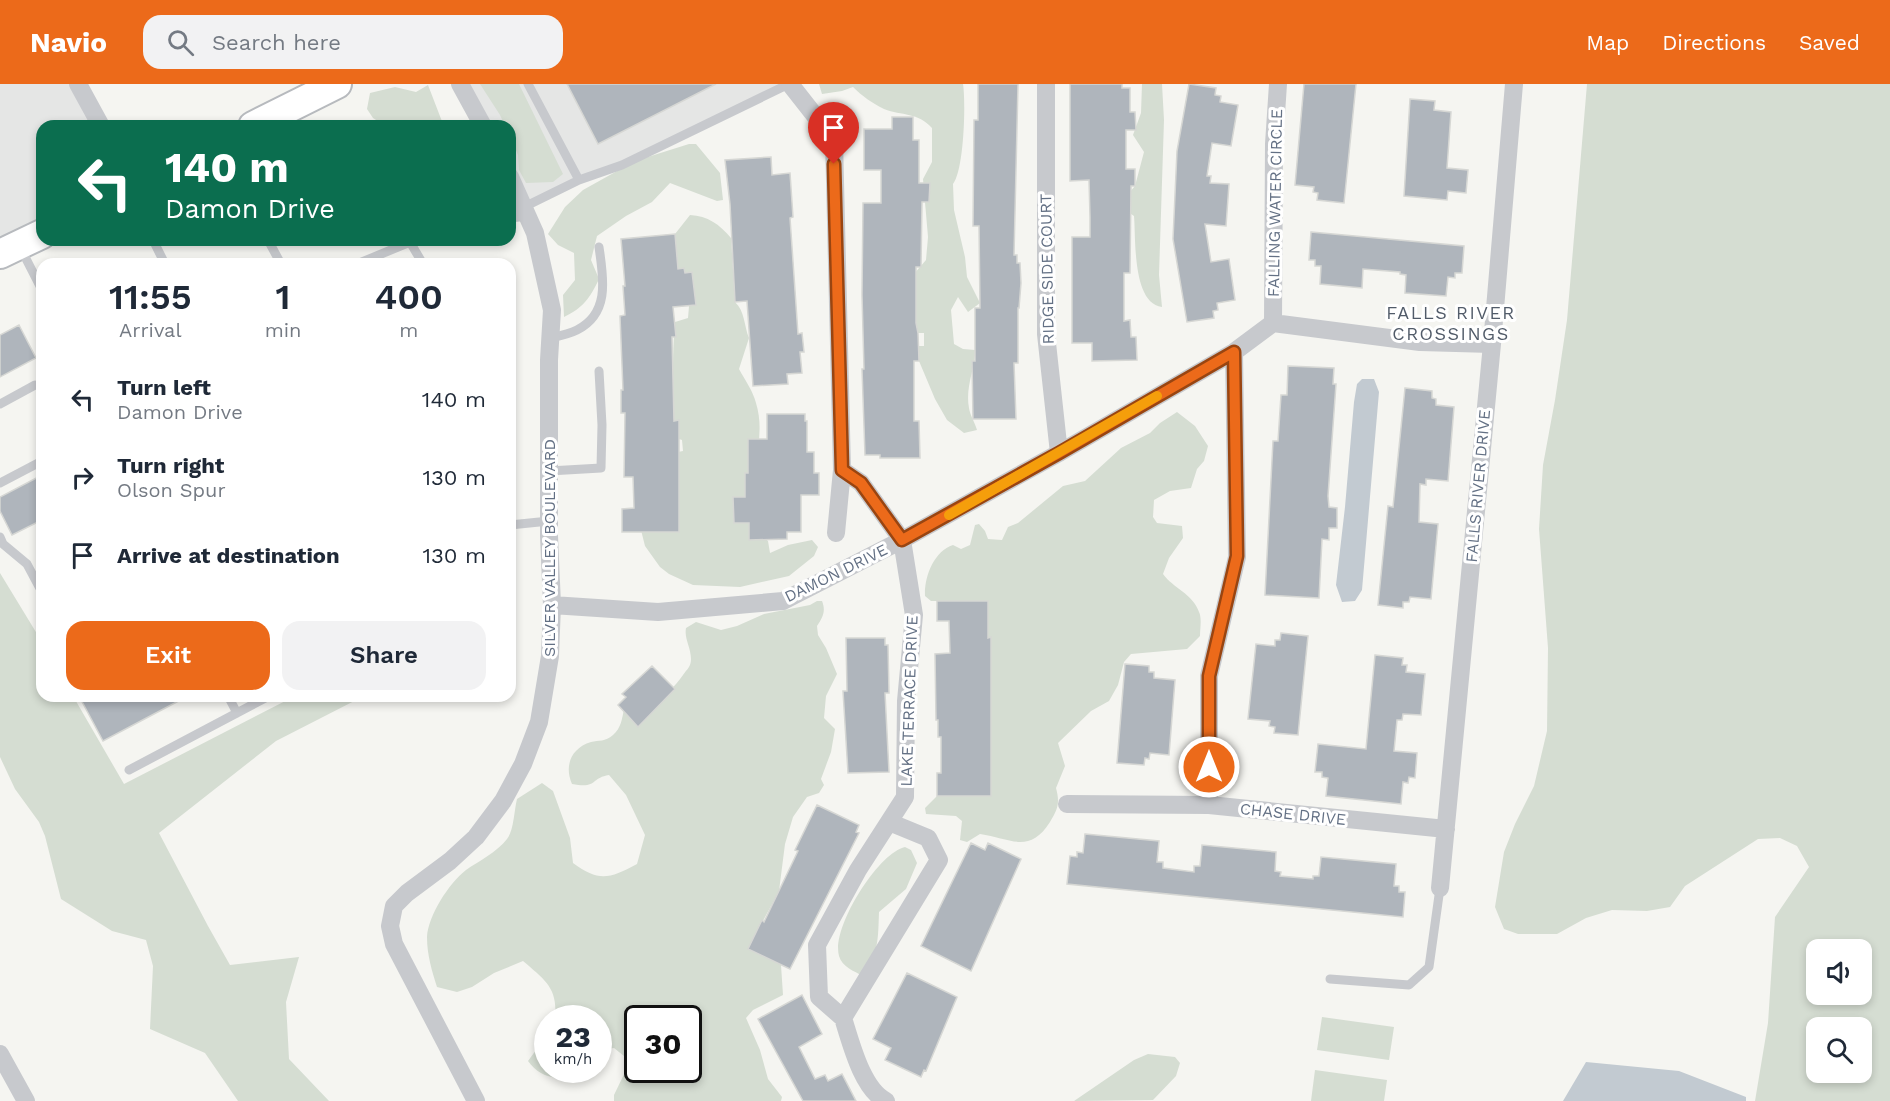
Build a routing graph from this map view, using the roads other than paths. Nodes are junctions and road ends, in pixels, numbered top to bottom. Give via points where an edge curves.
1 (78, 84) edge
2 (337, 84) edge
3 (460, 84) edge
4 (528, 84) edge
5 (789, 84) edge
6 (1046, 84) edge
7 (1278, 84) edge
8 (1514, 84) edge
9 (98, 120) edge
10 (265, 120) edge
11 (480, 120) edge
12 (579, 180) junction
13 (516, 197) edge
14 (521, 213) edge
15 (20, 244) edge
16 (401, 246) edge
17 (599, 246) dead end
18 (372, 258) edge
19 (36, 277) edge
20 (1274, 322) junction
21 (550, 338) junction
22 (1492, 344) junction
23 (1234, 352) junction
24 (599, 371) dead end
25 (35, 385) dead end
26 (0, 404) edge
27 (1059, 453) junction
28 (36, 464) edge
29 (842, 470) junction
30 (549, 471) junction
31 (0, 483) edge
32 (549, 521) junction
33 (516, 524) edge
34 (836, 533) dead end
35 (0, 537) edge
36 (902, 540) junction
37 (36, 581) edge
38 (552, 605) junction
39 (231, 702) edge
40 (258, 702) edge
41 (237, 713) junction
42 (129, 770) dead end
43 (1067, 804) dead end
44 (1209, 805) junction
45 (889, 822) junction
46 (1446, 829) junction
47 (1440, 888) joint
48 (1330, 979) dead end
49 (843, 1018) junction
50 (0, 1054) edge
51 (880, 1099) edge
52 (26, 1101) edge
53 (476, 1101) edge

1 - 9 street
2 - 10 main road
3 - 11 street
4 - 12 lane
5 - 12 lane via 622,165
5 - 29 street via 834,141
6 - 27 street, RIDGE SIDE COURT via 1047,334
7 - 20 street, FALLING WATER CIRCLE
8 - 22 street, FALLS RIVER DRIVE
12 - 14 lane
13 - 14 street, SILVER VALLEY BOULEVARD
14 - 21 street, SILVER VALLEY BOULEVARD via 535,233 552,310
15 - 19 lane
16 - 18 lane
17 - 21 lane via 604,281 596,313 578,330
20 - 22 street via 1420,342
20 - 23 street, DAMON DRIVE
21 - 30 street, SILVER VALLEY BOULEVARD
22 - 46 street, FALLS RIVER DRIVE
23 - 27 street, DAMON DRIVE
23 - 44 street via 1237,556 1209,676
24 - 30 lane via 601,468
25 - 26 lane
27 - 36 street, DAMON DRIVE
28 - 31 lane
29 - 34 street
29 - 36 street via 861,483
30 - 32 street, SILVER VALLEY BOULEVARD
32 - 33 lane
32 - 38 street, SILVER VALLEY BOULEVARD
35 - 37 lane via 27,564
36 - 38 street, DAMON DRIVE via 783,600 658,612
36 - 45 street, LAKE TERRACE DRIVE via 914,615 906,701 905,797
38 - 53 street, SILVER VALLEY BOULEVARD via 550,656 539,723 523,764 503,801 476,837 407,893 390,915 394,944
39 - 41 lane
40 - 41 lane
41 - 42 lane
43 - 44 street, CHASE DRIVE
44 - 46 street, CHASE DRIVE
45 - 49 street, LAKE TERRACE DRIVE via 817,945 819,997
45 - 49 street via 928,838 939,860
46 - 47 street, FALLS RIVER DRIVE
47 - 48 lane via 1429,967 1409,985
49 - 51 street via 854,1054
50 - 52 street

